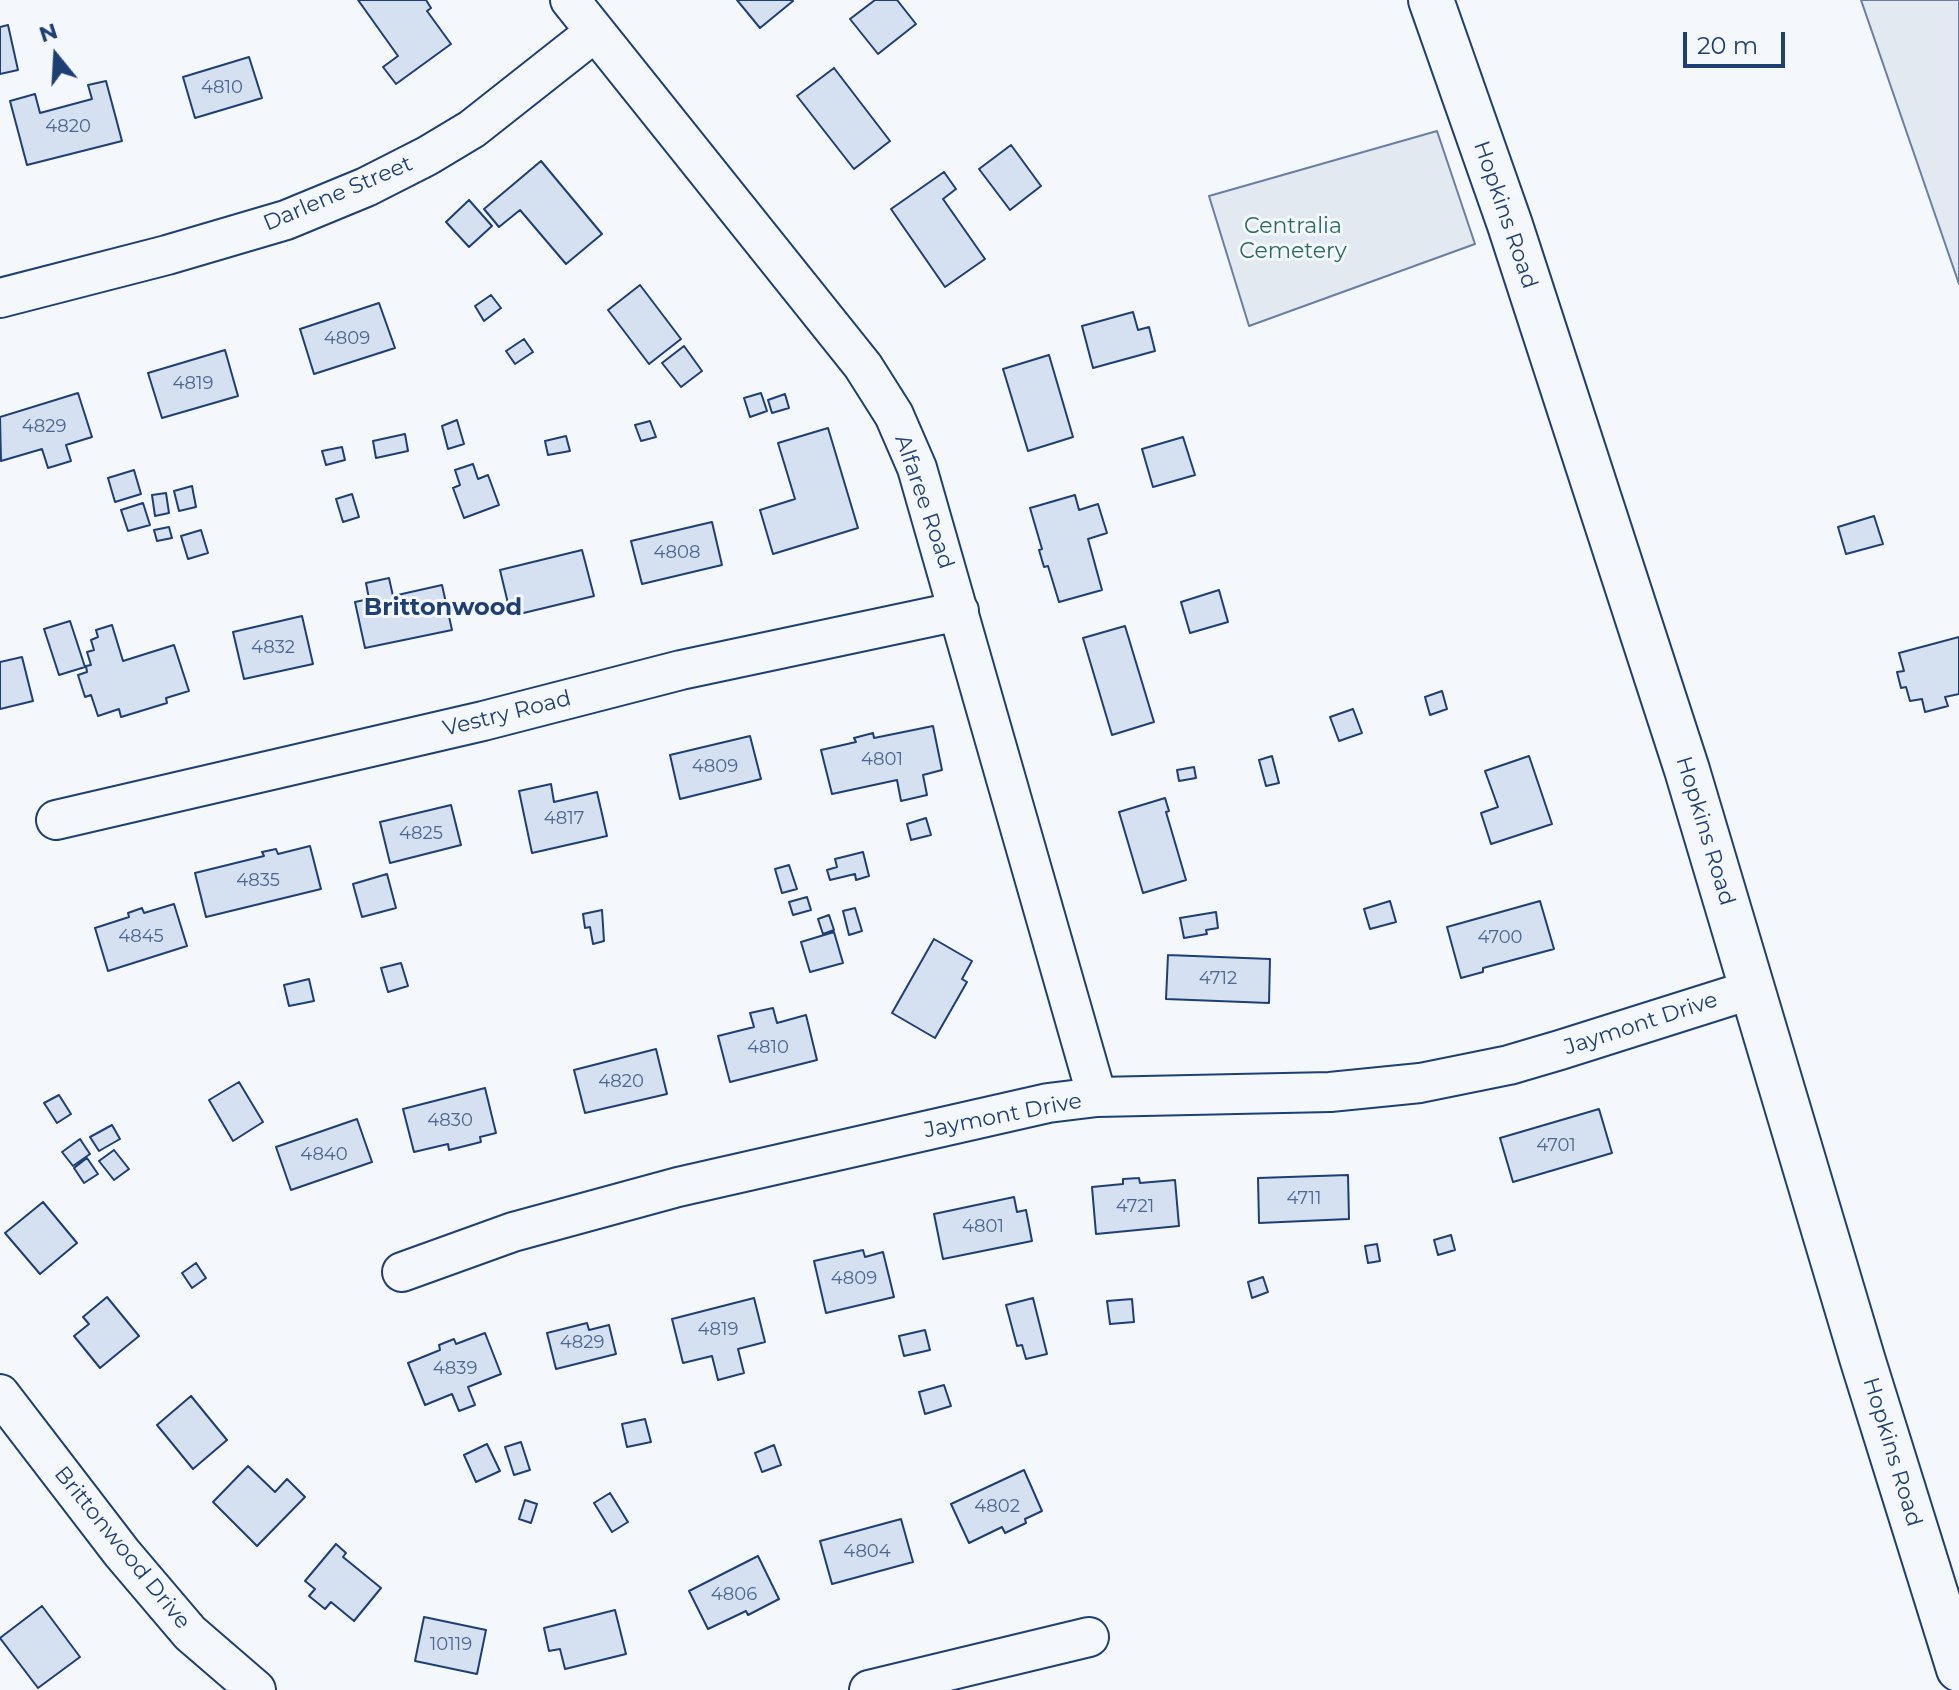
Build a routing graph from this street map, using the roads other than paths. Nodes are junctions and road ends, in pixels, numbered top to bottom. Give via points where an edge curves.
1 (570, 0) edge
2 (1431, 0) edge
3 (595, 32) junction
4 (0, 298) edge
5 (959, 611) junction
6 (56, 820) dead end
7 (1753, 989) junction
8 (1097, 1097) junction
9 (402, 1272) dead end
10 (0, 1394) edge
11 (1089, 1637) dead end
12 (1959, 1669) edge
13 (256, 1690) edge
14 (869, 1690) edge

1 - 3 street, Alfaree Road
2 - 7 main road, Hopkins Road via 1510,225
3 - 4 street, Darlene Street via 472,129 366,187 286,220
3 - 5 street, Alfaree Road via 863,366 894,415 917,468
5 - 6 street, Vestry Road via 681,670
5 - 8 street, Alfaree Road
7 - 8 street, Jaymont Drive via 1509,1065 1420,1083 1330,1092
7 - 12 main road, Hopkins Road
8 - 9 street, Jaymont Drive via 1048,1103 678,1187 513,1232
10 - 13 street, Brittonwood Drive via 190,1633
11 - 14 street

